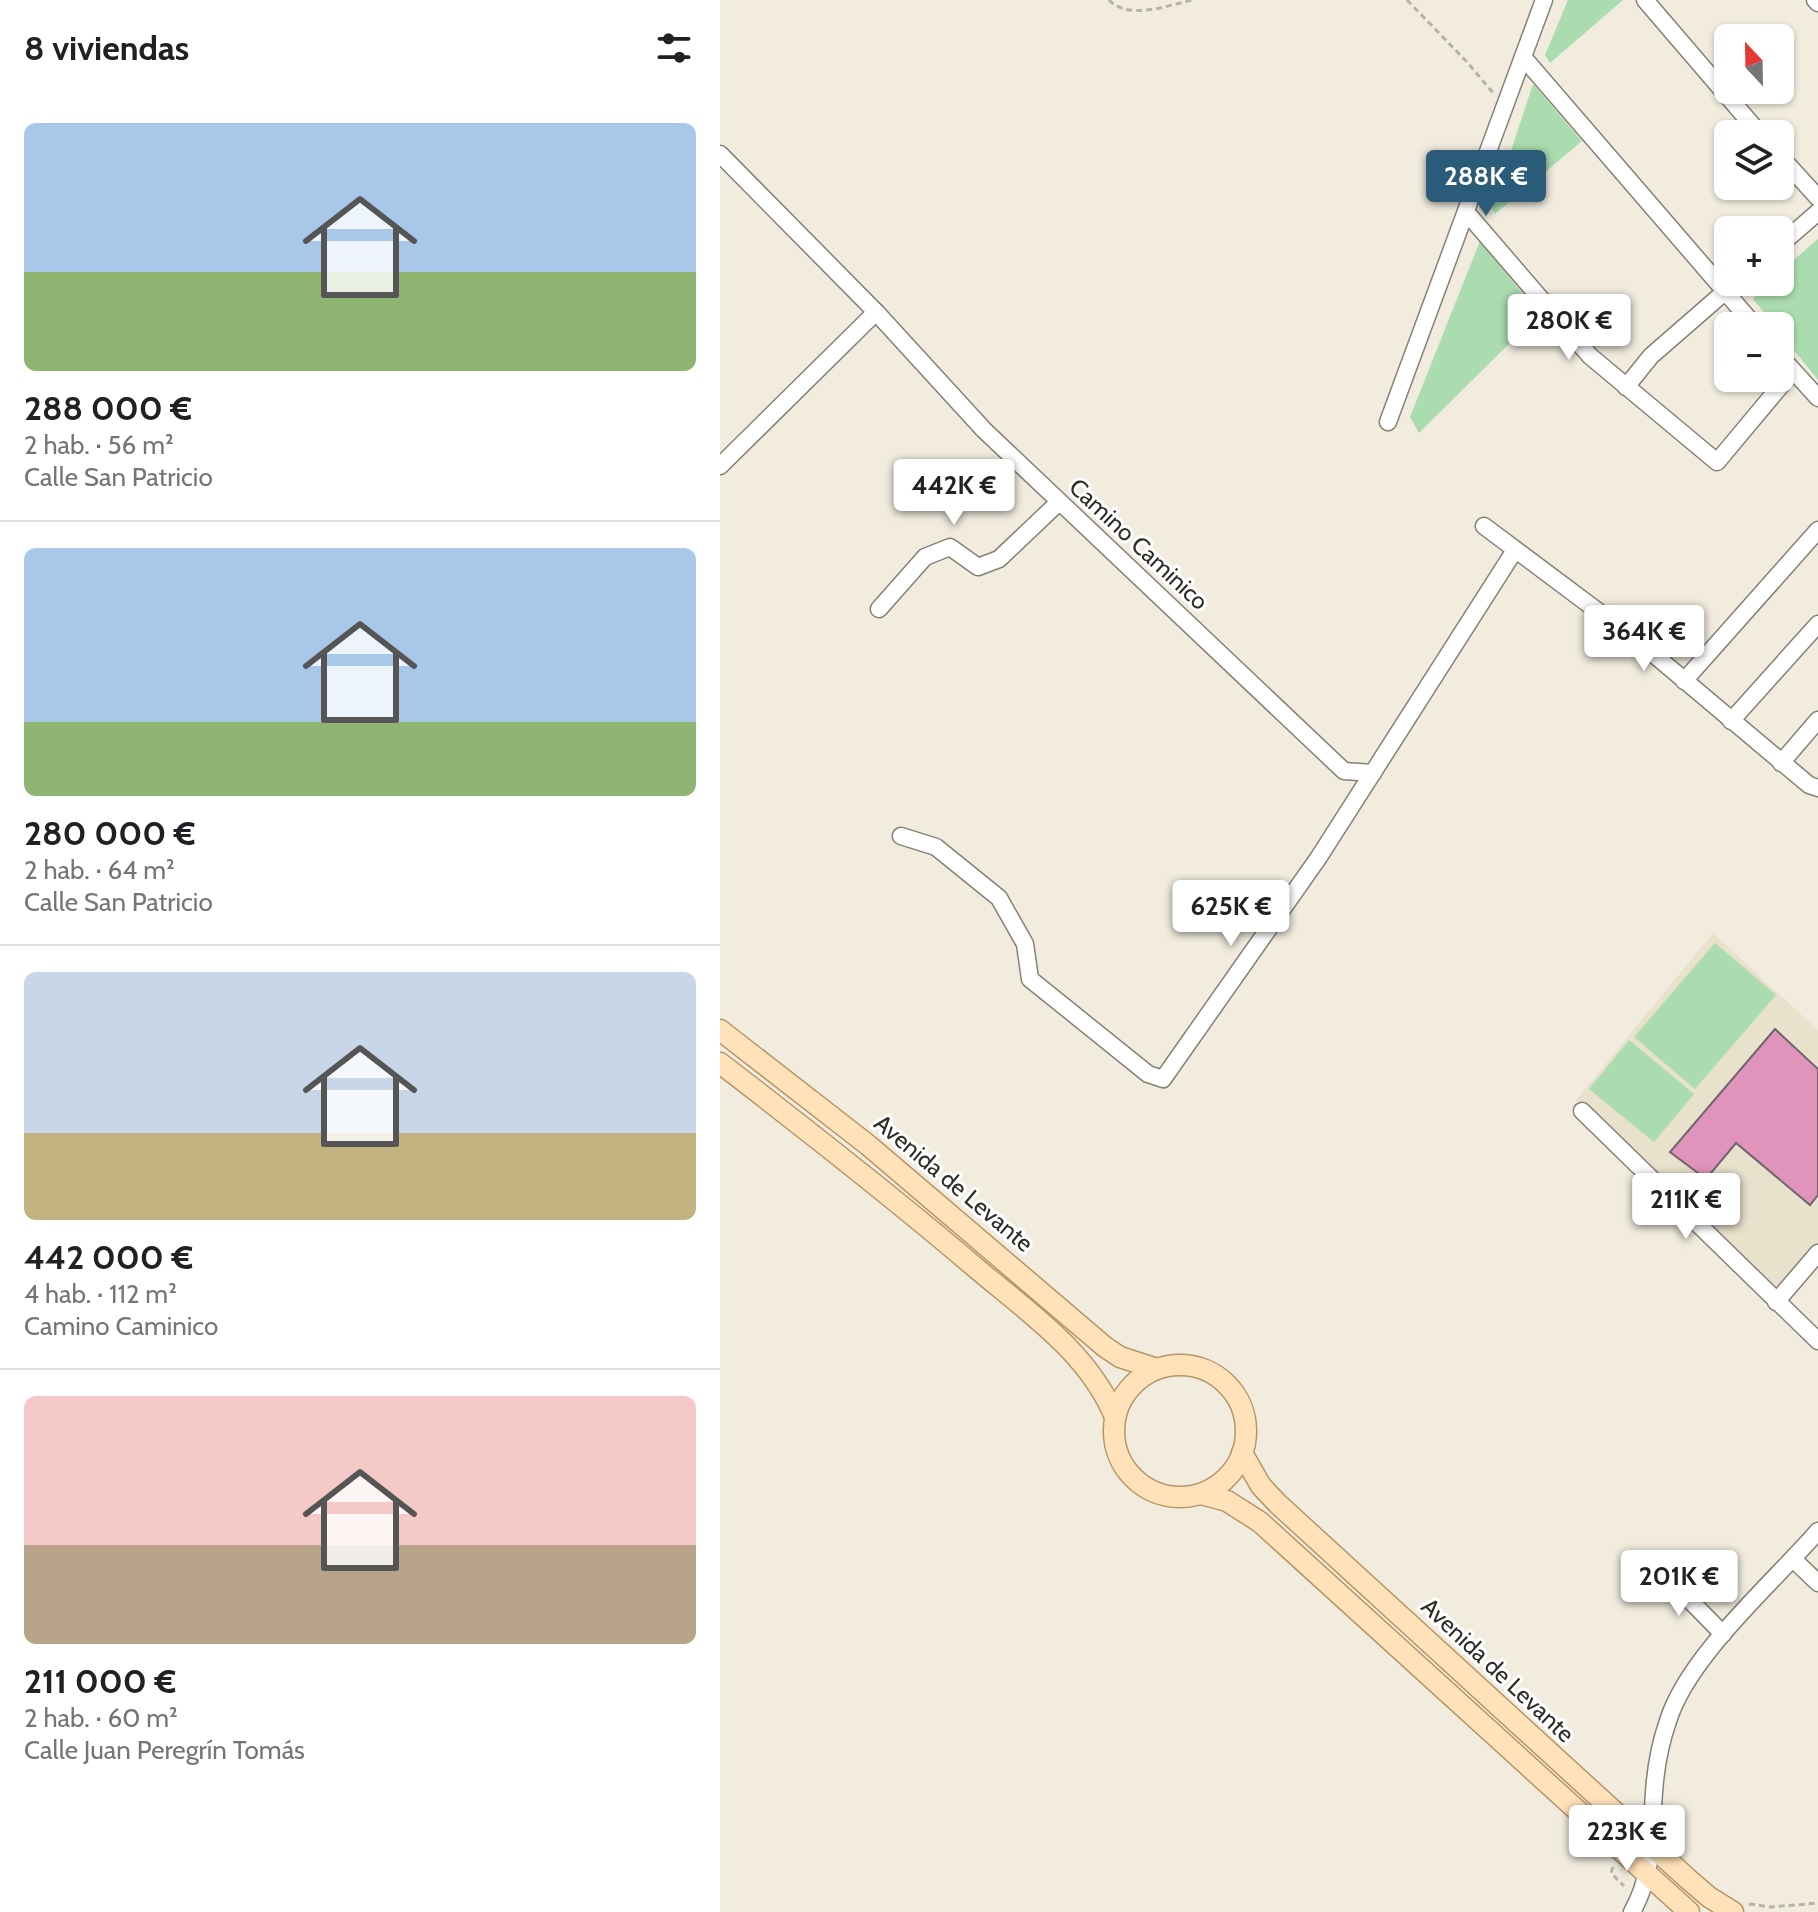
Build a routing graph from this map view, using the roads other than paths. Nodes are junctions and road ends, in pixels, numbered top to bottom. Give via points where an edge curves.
1 (1544, 0) edge
2 (1645, 0) edge
3 (1523, 57) junction
4 (1748, 120) edge
5 (720, 154) edge
6 (1794, 171) edge
7 (1818, 198) edge
8 (1818, 212) edge
9 (1467, 213) junction
10 (1794, 233) edge
11 (1714, 268) edge
12 (1721, 296) edge
13 (876, 312) junction
14 (1794, 372) edge
15 (1626, 387) junction
16 (1775, 392) edge
17 (1818, 398) edge
18 (1388, 422) dead end
19 (720, 466) edge
20 (1059, 502) junction
21 (1484, 526) dead end
22 (1818, 530) edge
23 (1515, 550) junction
24 (879, 609) dead end
25 (1818, 624) edge
26 (1684, 681) junction
27 (1818, 720) edge
28 (1731, 721) junction
29 (1781, 763) junction
30 (1373, 773) junction
31 (1818, 788) edge
32 (901, 836) dead end
33 (720, 1030) edge
34 (720, 1063) edge
35 (1582, 1111) dead end
36 (1818, 1253) edge
37 (1776, 1302) junction
38 (1818, 1341) edge
39 (1157, 1369) junction
40 (1115, 1417) junction
41 (1242, 1453) junction
42 (1201, 1494) junction
43 (1818, 1531) edge
44 (1793, 1559) junction
45 (1663, 1573) dead end
46 (1818, 1583) edge
47 (1723, 1634) junction
48 (1653, 1847) junction
49 (1647, 1874) junction
50 (1632, 1912) edge
51 (1689, 1912) edge
52 (1733, 1912) edge

1 - 3 street
2 - 4 street
3 - 9 street
3 - 11 street
5 - 13 street, Camino Caminico
6 - 7 street
8 - 10 street
9 - 15 street via 1590,356
9 - 18 street
12 - 15 street via 1651,356
13 - 19 street
13 - 20 street, Camino Caminico via 984,430
14 - 17 street
15 - 16 street via 1717,462
20 - 24 street via 999,559 978,567 950,547 925,557
20 - 30 street, Camino Caminico via 1344,771
21 - 23 street
22 - 26 street
23 - 26 street
23 - 30 street
25 - 28 street
26 - 28 street
27 - 29 street
28 - 29 street
29 - 31 street
30 - 32 street via 1163,1079 1148,1074 1030,979 1025,944 989,888 936,847
33 - 39 main road, Avenida de Levante via 879,1153 1105,1347
34 - 40 main road, Avenida de Levante via 924,1223 1074,1353 1098,1382
35 - 37 street
36 - 37 street
37 - 38 street
39 - 40 main road via 1126,1393
39 - 41 main road via 1194,1367 1226,1384 1244,1416
40 - 42 main road via 1117,1451 1135,1480 1166,1496
41 - 42 main road via 1230,1474
41 - 48 main road, Avenida de Levante via 1269,1495
42 - 49 main road, Avenida de Levante via 1227,1501 1260,1522
43 - 44 street
44 - 46 street
44 - 47 street
45 - 47 street
47 - 48 street via 1682,1689 1668,1719 1655,1783
48 - 49 street
48 - 52 main road, Avenida de Levante
49 - 50 street
49 - 51 main road, Avenida de Levante

